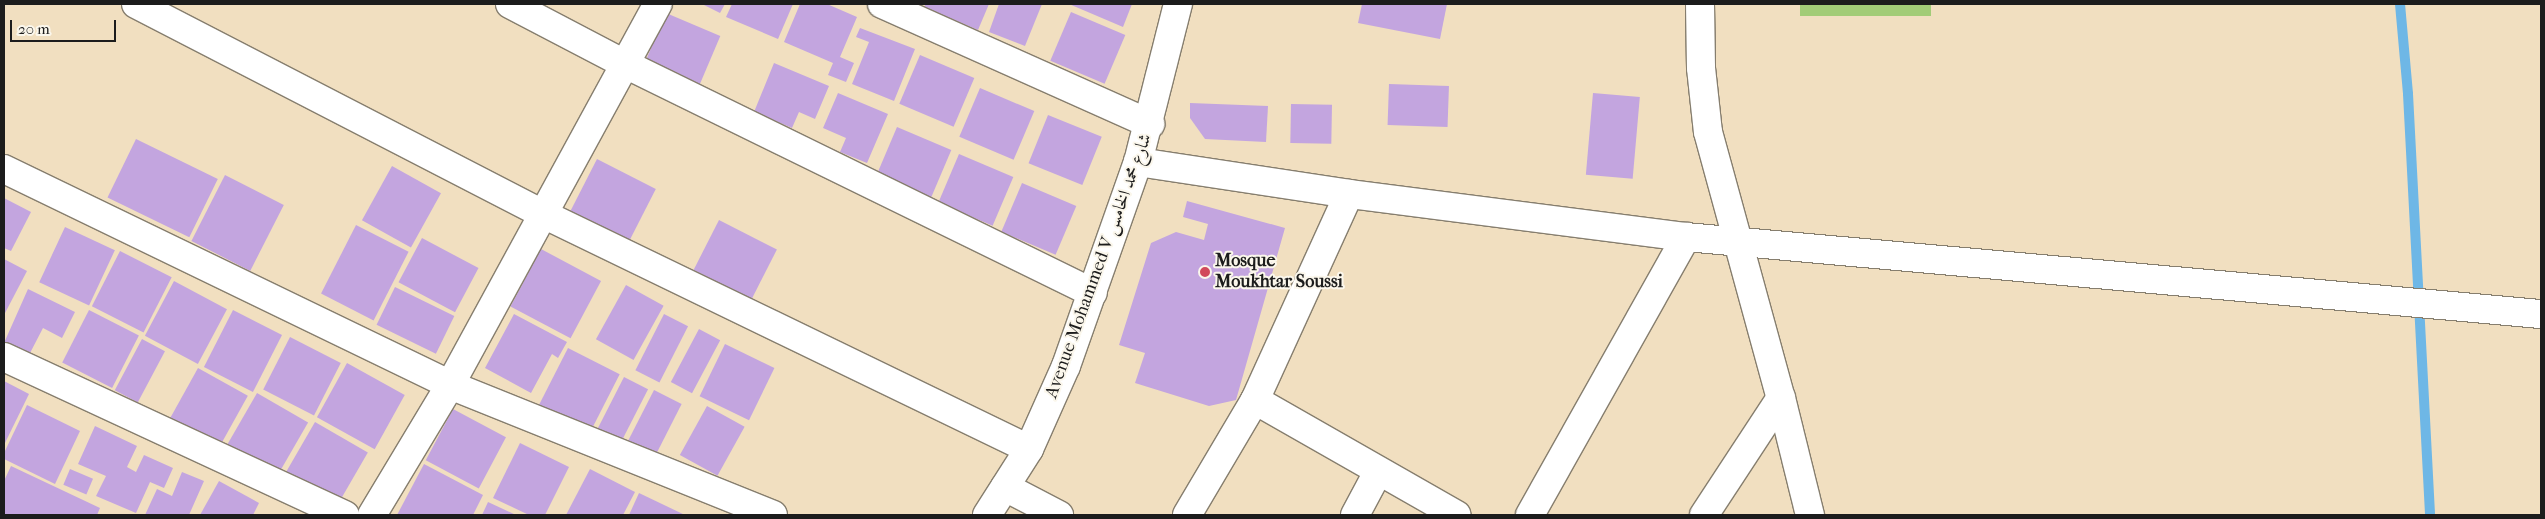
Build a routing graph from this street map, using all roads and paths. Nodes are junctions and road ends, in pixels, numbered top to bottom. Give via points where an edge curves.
1 (136, 4) edge
2 (510, 4) edge
3 (658, 4) edge
4 (882, 4) edge
5 (1178, 4) edge
6 (1700, 4) edge
7 (623, 63) junction
8 (1150, 124) junction
9 (1138, 162) junction
10 (4, 169) edge
11 (1349, 194) junction
12 (541, 213) junction
13 (1686, 237) junction
14 (1736, 242) junction
15 (1093, 293) junction
16 (2541, 314) edge
17 (4, 357) edge
18 (450, 385) junction
19 (1781, 398) junction
20 (1255, 400) junction
21 (1029, 449) junction
22 (1378, 472) junction
23 (1005, 487) junction
24 (345, 515) edge
25 (372, 515) edge
26 (773, 515) edge
27 (987, 515) edge
28 (1059, 515) edge
29 (1187, 515) edge
30 (1355, 515) edge
31 (1456, 515) edge
32 (1530, 515) edge
33 (1704, 515) edge
34 (1810, 515) edge

1 - 12 street
2 - 7 street
3 - 7 street
4 - 8 street
5 - 8 street, Avenue Mohammed V شارع محمد الخامس
6 - 14 street via 1701,68 1708,132
7 - 12 street
7 - 15 street
8 - 9 street, Avenue Mohammed V شارع محمد الخامس
9 - 11 street
9 - 15 street, Avenue Mohammed V شارع محمد الخامس
10 - 18 street
11 - 13 street
11 - 20 street
12 - 18 street
12 - 21 street
13 - 14 street
13 - 32 street
14 - 16 street
14 - 19 street
15 - 21 street, Avenue Mohammed V شارع محمد الخامس via 1066,366
17 - 24 street
18 - 25 street
18 - 26 street
19 - 33 street
19 - 34 street
20 - 22 street
20 - 29 street
21 - 23 street, Avenue Mohammed V شارع محمد الخامس
22 - 30 street
22 - 31 street
23 - 27 street, Avenue Mohammed V شارع محمد الخامس
23 - 28 street

